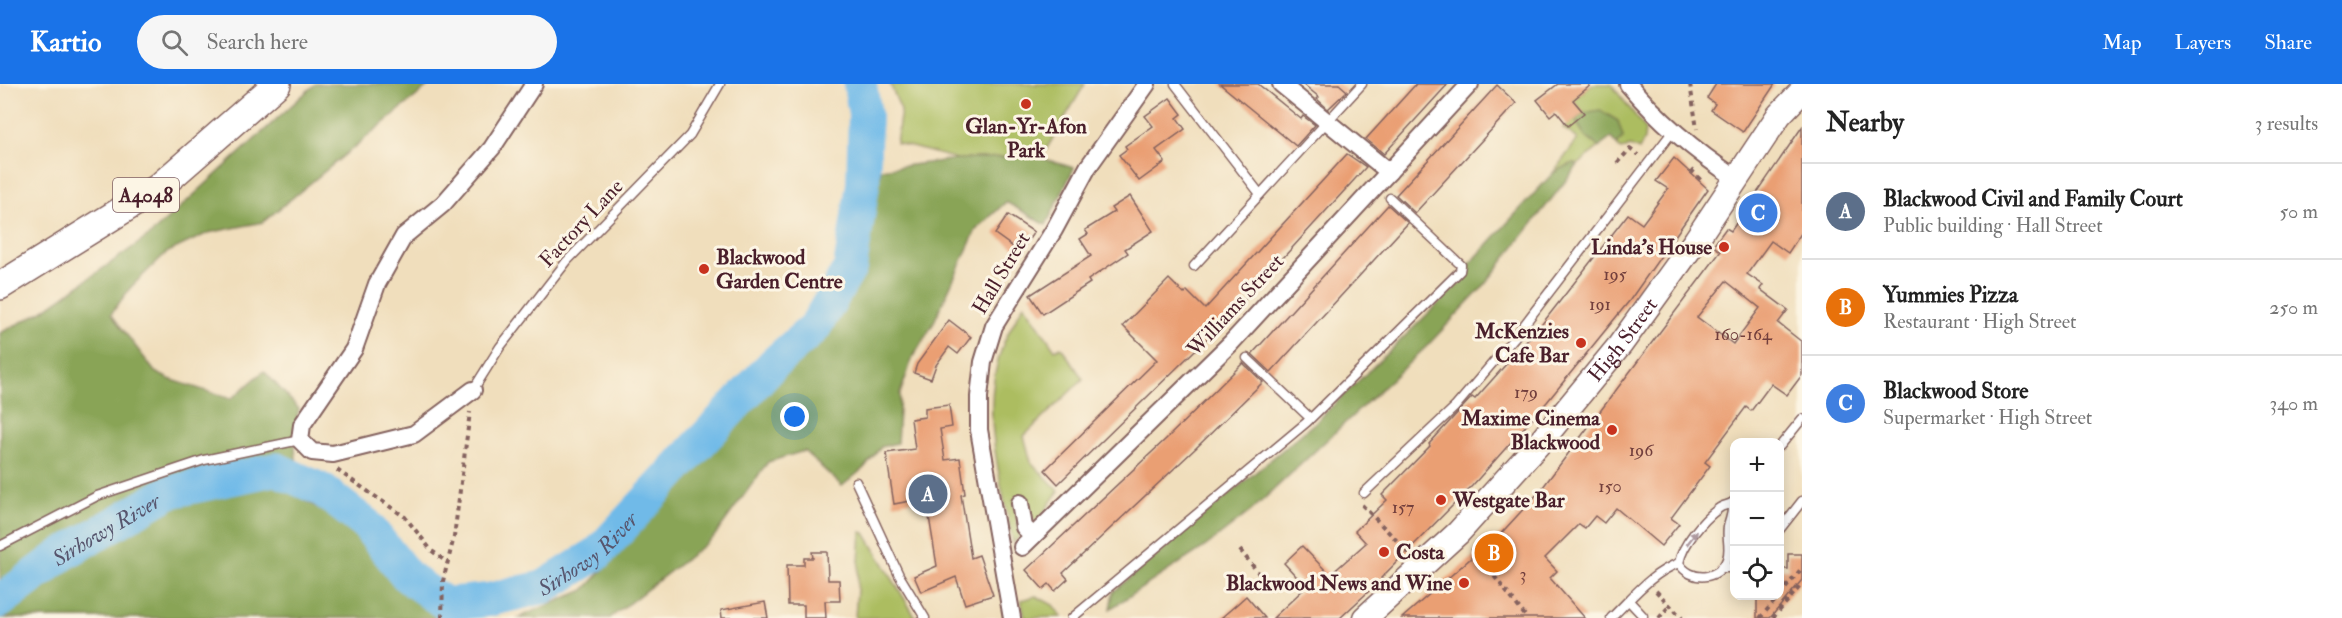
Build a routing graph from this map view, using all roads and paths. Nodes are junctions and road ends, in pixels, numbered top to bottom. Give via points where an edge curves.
1 (278, 84) edge
2 (534, 84) edge
3 (720, 84) edge
4 (1147, 84) edge
5 (1175, 84) edge
6 (1281, 84) edge
7 (1362, 84) edge
8 (1470, 84) edge
9 (1628, 84) edge
10 (1690, 84) edge
11 (1802, 91) edge
12 (1326, 121) junction
13 (1673, 131) junction
14 (1690, 145) junction
15 (1645, 149) dead end
16 (1617, 163) dead end
17 (1389, 172) junction
18 (1737, 179) junction
19 (1260, 194) junction
20 (1390, 198) dead end
21 (1194, 266) dead end
22 (0, 286) edge
23 (1247, 358) dead end
24 (473, 390) junction
25 (1311, 418) junction
26 (1802, 419) edge
27 (1784, 440) edge
28 (306, 446) junction
29 (856, 482) dead end
30 (1364, 494) joint
31 (1802, 501) edge
32 (1020, 502) dead end
33 (1730, 504) edge
34 (1730, 522) edge
35 (1784, 523) edge
36 (1467, 542) dead end
37 (0, 546) edge
38 (1240, 550) dead end
39 (448, 563) junction
40 (1679, 563) junction
41 (1422, 567) junction
42 (1721, 568) junction
43 (1730, 568) edge
44 (1802, 568) edge
45 (1271, 581) dead end
46 (1647, 582) junction
47 (1802, 584) edge
48 (1784, 589) edge
49 (1775, 600) edge
50 (1629, 601) junction
51 (1670, 605) junction
52 (1643, 616) dead end
53 (442, 618) edge
54 (925, 618) edge
55 (1012, 618) edge
56 (1072, 618) edge
57 (1365, 618) edge
58 (1527, 618) edge
59 (1611, 618) edge
60 (1659, 618) edge
61 (1682, 618) edge
62 (1760, 618) edge
63 (1773, 618) edge

1 - 22 main road, A4048 via 158,188
2 - 28 street via 492,148 443,204 404,236 377,284 354,349 302,425
3 - 24 lane, Factory Lane via 690,135 567,261 500,347
4 - 55 street, Hall Street via 1088,167 994,326 982,362 979,430
5 - 19 lane
6 - 12 street
7 - 12 lane
8 - 17 street, Williams Street
9 - 13 street
10 - 14 path via 1698,134
11 - 18 main road, High Street via 1779,115
12 - 17 street
12 - 19 lane
13 - 14 street
13 - 30 lane via 1507,346 1455,406
14 - 18 street
15 - 16 path via 1640,156 1630,149
17 - 32 street, Williams Street via 1231,343 1028,542
18 - 41 main road, High Street via 1613,354 1501,488
19 - 21 lane
20 - 25 lane via 1461,265 1460,271
23 - 25 lane
24 - 28 street via 414,434 333,454
24 - 39 path
25 - 56 lane
26 - 27 lane
28 - 37 lane via 204,460 97,496
28 - 39 path via 405,517 432,551
29 - 54 lane via 899,575
30 - 41 path via 1362,506
31 - 35 lane
40 -> 33 lane via 1689,540 1719,507
34 - 42 lane via 1729,551
36 - 58 path
38 - 45 path via 1261,576
39 - 53 path via 443,581
40 - 42 lane via 1695,577 1709,576
40 - 46 lane
41 - 57 main road, High Street
42 - 43 lane
44 - 48 path
46 - 50 lane
46 - 51 path
47 - 63 path
49 - 62 path
50 - 52 lane
50 - 59 lane
51 - 60 path
51 - 61 path

